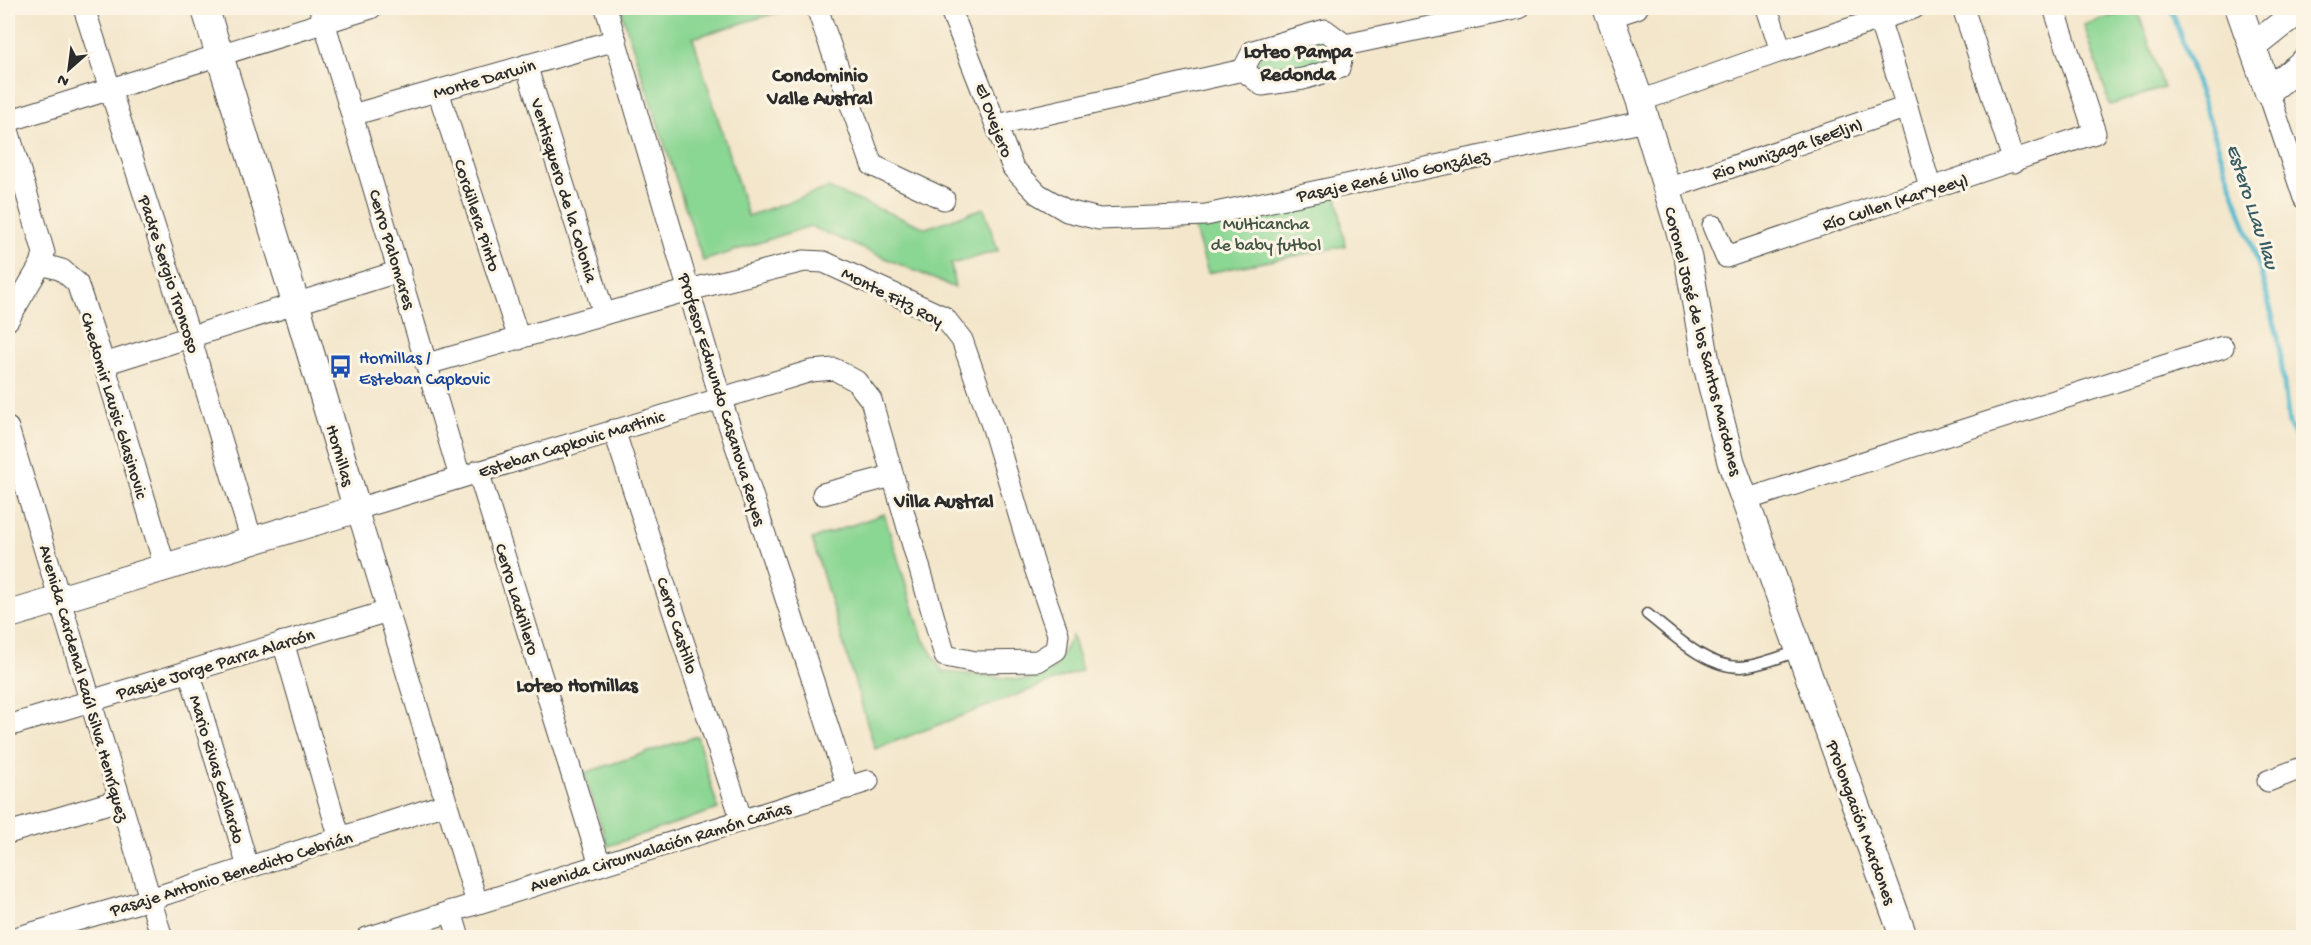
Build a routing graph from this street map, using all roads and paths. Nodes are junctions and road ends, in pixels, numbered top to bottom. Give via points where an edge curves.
1 (84, 8) edge
2 (205, 8) edge
3 (371, 8) edge
4 (606, 8) edge
5 (817, 8) edge
6 (950, 8) edge
7 (1519, 8) edge
8 (1637, 8) edge
9 (1767, 8) edge
10 (1914, 8) edge
11 (1963, 8) edge
12 (2054, 8) edge
13 (2239, 8) edge
14 (2302, 8) edge
15 (1608, 12) edge
16 (322, 15) edge
17 (1868, 17) edge
18 (616, 40) junction
19 (1345, 45) junction
20 (2253, 47) junction
21 (1781, 51) junction
22 (219, 55) junction
23 (2304, 62) edge
24 (526, 65) junction
25 (1243, 70) junction
26 (110, 89) junction
27 (438, 91) junction
28 (2268, 91) junction
29 (1907, 107) junction
30 (1643, 111) junction
31 (352, 115) junction
32 (8, 121) edge
33 (997, 124) junction
34 (8, 130) edge
35 (2014, 162) junction
36 (12, 168) edge
37 (1667, 189) junction
38 (1931, 190) junction
39 (2303, 196) edge
40 (944, 199) dead end
41 (1067, 211) joint
42 (1713, 226) dead end
43 (41, 264) junction
44 (400, 271) junction
45 (689, 290) junction
46 (296, 304) junction
47 (10, 309) edge
48 (604, 314) junction
49 (190, 337) junction
50 (519, 339) junction
51 (2223, 347) dead end
52 (104, 364) junction
53 (428, 364) junction
54 (720, 397) junction
55 (8, 428) edge
56 (614, 430) junction
57 (469, 474) junction
58 (892, 476) junction
59 (17, 488) edge
60 (823, 494) dead end
61 (1745, 500) junction
62 (357, 509) junction
63 (252, 541) junction
64 (165, 567) junction
65 (61, 599) junction
66 (388, 611) junction
67 (1647, 614) dead end
68 (8, 615) edge
69 (283, 642) junction
70 (1800, 651) junction
71 (945, 656) joint
72 (189, 671) junction
73 (89, 701) junction
74 (1820, 706) joint
75 (8, 726) edge
76 (2304, 767) edge
77 (868, 781) dead end
78 (2268, 781) dead end
79 (848, 788) junction
80 (119, 800) junction
81 (446, 804) junction
82 (742, 821) junction
83 (8, 833) edge
84 (339, 839) junction
85 (600, 865) junction
86 (248, 867) junction
87 (150, 899) junction
88 (477, 903) junction
89 (451, 911) junction
90 (388, 934) edge
91 (15, 938) edge
92 (162, 938) edge
93 (367, 938) edge
94 (459, 938) edge
95 (1904, 938) edge

1 - 26 street, Padre Sergio Troncoso
2 - 22 street, Hornillas
3 - 16 street
4 - 18 street, Profesor Edmundo Casanova Reyes
5 - 40 street via 872,165
6 - 33 street, El Ovejero
7 - 19 street
8 - 15 street
9 - 21 street
10 - 17 street, Pasaje René Lillo González
11 - 35 street
12 - 35 street, Río Cullen (Kar'Yeey) via 2095,133
13 - 20 street
14 - 20 street
15 - 30 street, Coronel José de los Santos Mardones
16 - 22 street
16 - 31 street, Cerro Palomares
17 - 21 street, Pasaje René Lillo González
17 - 29 street
18 - 24 street, Monte Darwin
18 - 45 street, Profesor Edmundo Casanova Reyes
19 - 25 street via 1325,30 1253,51
19 - 25 street via 1339,68 1303,79 1262,85
20 - 28 street
21 - 30 street, Pasaje René Lillo González
22 - 26 street
22 - 46 street, Hornillas
23 - 28 street
24 - 27 street, Monte Darwin
24 - 48 street, Ventisquero de la Colonia
25 - 33 street
26 - 32 street
26 - 49 street, Padre Sergio Troncoso
27 - 31 street, Monte Darwin
27 - 50 street, Cordillera Pinto
28 - 39 street
29 - 37 street, Rio Munizaga (seEljn)
29 - 38 street
30 - 37 street, Coronel José de los Santos Mardones
30 - 41 street, Pasaje René Lillo González via 1206,215 1099,219
31 - 44 street, Cerro Palomares
33 - 41 street, El Ovejero via 1013,168 1038,194
34 - 36 street
35 - 38 street, Río Cullen (Kar'Yeey)
36 - 43 street via 44,253
37 - 61 street, Coronel José de los Santos Mardones via 1688,258 1706,362 1731,462
38 - 42 street, Río Cullen (Kar'Yeey) via 1726,257
43 - 47 street
43 - 52 street, Chedomir Lausic Glasinovic via 62,270 77,283
44 - 46 street
44 - 53 street, Cerro Palomares
45 - 48 street, Monte Fitz Roy
45 - 54 street, Profesor Edmundo Casanova Reyes
45 - 71 street, Monte Fitz Roy via 804,261 824,262 944,317 962,340 1058,634 1056,650 1038,661 976,662
46 - 49 street
46 - 62 street, Hornillas
48 - 50 street, Monte Fitz Roy
49 - 52 street
49 - 63 street, Padre Sergio Troncoso
50 - 53 street, Monte Fitz Roy
51 - 61 street
52 - 64 street, Chedomir Lausic Glasinovic
53 - 57 street, Cerro Palomares
54 - 56 street, Esteban Capkovic Martinic
54 - 58 street, Esteban Capkovic Martinic via 811,371 834,369 856,381 871,400
54 - 79 street, Profesor Edmundo Casanova Reyes
55 - 59 street, Avenida Cardenal Raúl Silva Henríquez
56 - 57 street, Esteban Capkovic Martinic
56 - 82 street, Cerro Castillo
57 - 62 street, Esteban Capkovic Martinic
57 - 85 street, Cerro Ladrillero
58 - 60 street
58 - 71 street, Esteban Capkovic Martinic
59 - 65 street, Avenida Cardenal Raúl Silva Henríquez
61 - 70 street, Coronel José de los Santos Mardones
62 - 63 street, Esteban Capkovic Martinic
62 - 66 street, Hornillas
63 - 64 street, Esteban Capkovic Martinic
64 - 65 street, Esteban Capkovic Martinic
65 - 68 street, Esteban Capkovic Martinic
65 - 73 street, Avenida Cardenal Raúl Silva Henríquez
66 - 69 street, Pasaje Jorge Parra Alarcón
66 - 81 street, Hornillas
67 - 70 lane via 1705,657 1727,665 1752,665
69 - 72 street, Pasaje Jorge Parra Alarcón
69 - 84 street
70 - 74 street, Coronel José de los Santos Mardones
72 - 73 street, Pasaje Jorge Parra Alarcón
72 - 86 street, Mario Rivas Gallardo
73 - 75 street, Pasaje Jorge Parra Alarcón
73 - 80 street, Avenida Cardenal Raúl Silva Henríquez
74 - 95 street, Prolongación Mardones
76 - 78 street
77 - 79 street, Avenida Circunvalación Ramón Cañas
79 - 82 street, Avenida Circunvalación Ramón Cañas
80 - 83 street
80 - 87 street, Avenida Cardenal Raúl Silva Henríquez
81 - 84 street, Pasaje Antonio Benedicto Cebrián
81 - 88 street, Hornillas
82 - 85 street, Avenida Circunvalación Ramón Cañas
84 - 86 street, Pasaje Antonio Benedicto Cebrián
85 - 88 street, Avenida Circunvalación Ramón Cañas
86 - 87 street, Pasaje Antonio Benedicto Cebrián
87 - 91 street, Pasaje Antonio Benedicto Cebrián
87 - 92 street, Avenida Cardenal Raúl Silva Henríquez
88 - 89 street, Avenida Circunvalación Ramón Cañas
89 - 90 street, Avenida Circunvalación Ramón Cañas
89 - 94 street
90 - 93 street, Avenida Circunvalación Ramón Cañas

